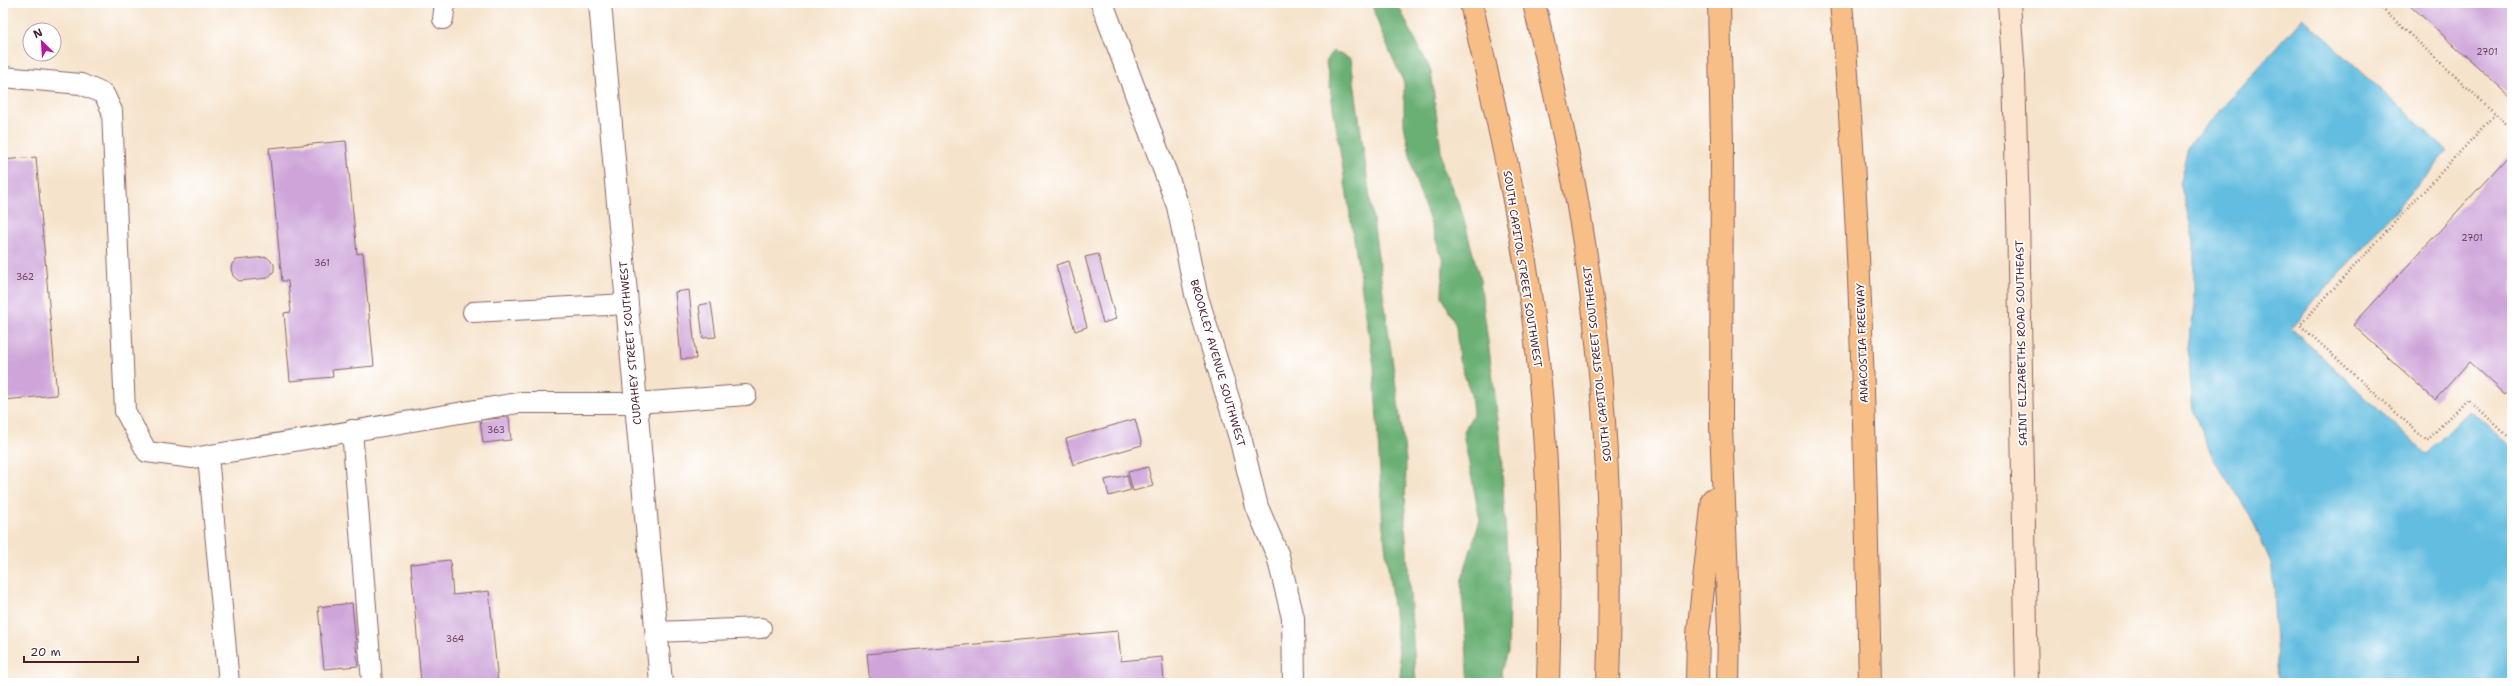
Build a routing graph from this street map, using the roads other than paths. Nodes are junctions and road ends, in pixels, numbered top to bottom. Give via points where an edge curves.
1 (600, 3) edge
2 (1471, 3) edge
3 (1534, 3) edge
4 (1719, 3) edge
5 (1841, 3) edge
6 (2009, 3) edge
7 (1096, 4) edge
8 (3, 77) edge
9 (627, 304) junction
10 (473, 312) dead end
11 (746, 394) dead end
12 (636, 403) junction
13 (1721, 426) junction
14 (352, 430) junction
15 (208, 456) junction
16 (761, 628) dead end
17 (656, 632) junction
18 (229, 683) edge
19 (372, 683) edge
20 (661, 683) edge
21 (1294, 683) edge
22 (1548, 683) edge
23 (1608, 683) edge
24 (1697, 683) edge
25 (1728, 683) edge
26 (1870, 683) edge
27 (2027, 683) edge

1 - 9 street, CUDAHEY STREET SOUTHWEST
2 - 22 main road, SOUTH CAPITOL STREET SOUTHWEST via 1521,238 1540,377 1548,530
3 - 23 main road, SOUTH CAPITOL STREET SOUTHEAST via 1576,196 1596,331 1608,474
4 - 13 main road via 1722,143
5 - 26 main road, ANACOSTIA FREEWAY via 1866,438
6 - 27 main road, SAINT ELIZABETHS ROAD SOUTHEAST via 2018,207
7 - 21 street, BROOKLEY AVENUE SOUTHWEST via 1178,206 1196,294 1241,441 1257,507 1278,556 1293,618
8 - 15 lane via 81,84 104,94 112,111 125,411 147,452 193,458
9 - 10 lane
9 - 12 street, CUDAHEY STREET SOUTHWEST
11 - 12 lane
12 - 14 lane via 518,404
12 - 17 street, CUDAHEY STREET SOUTHWEST
13 - 24 main road via 1698,634
13 - 25 main road via 1729,630
14 - 15 lane
14 - 19 lane
15 - 18 lane
16 - 17 lane
17 - 20 street, CUDAHEY STREET SOUTHWEST

